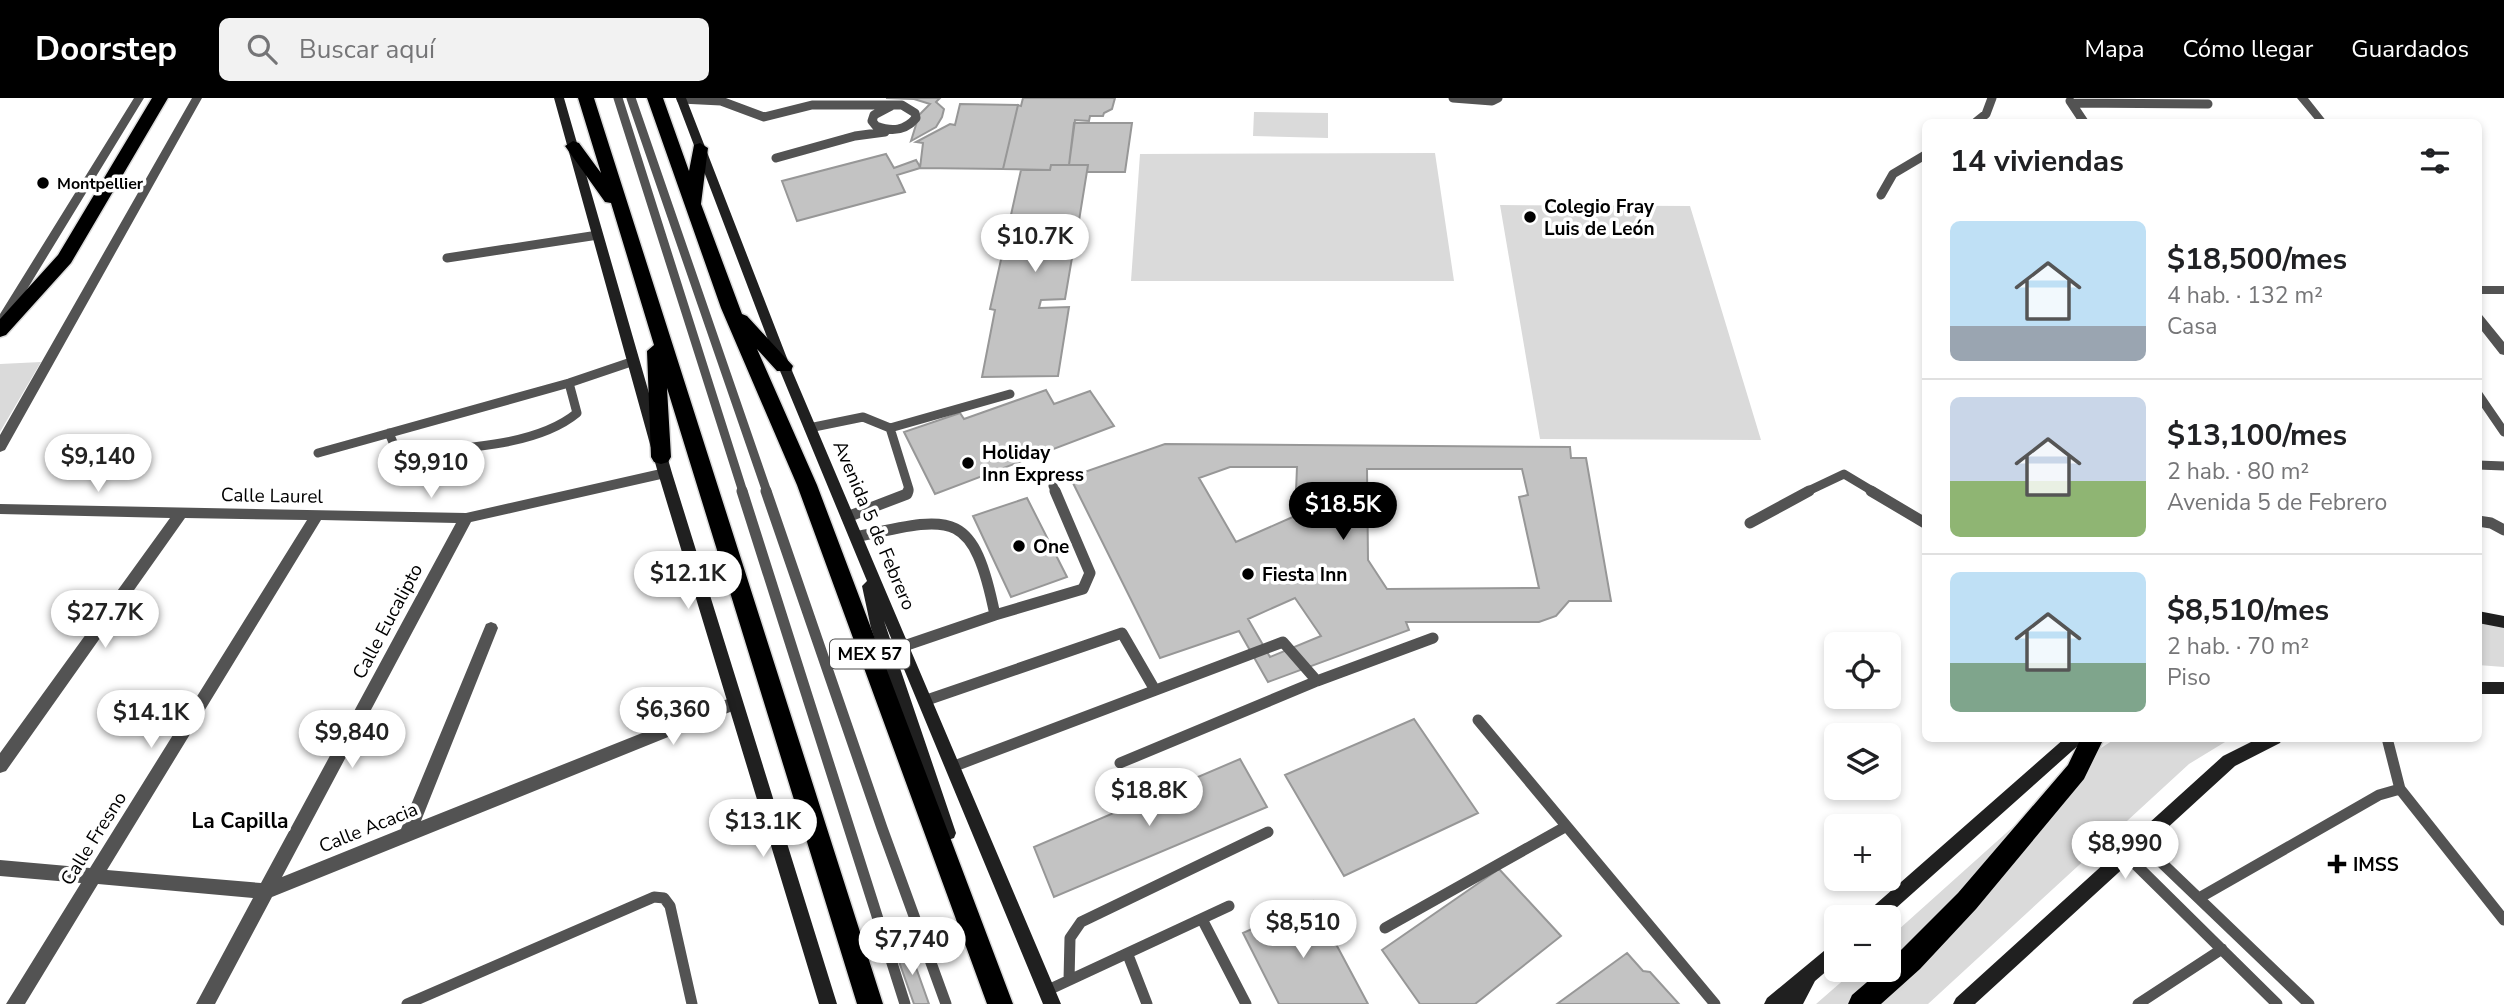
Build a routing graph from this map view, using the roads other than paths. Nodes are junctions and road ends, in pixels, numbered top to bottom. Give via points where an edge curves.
1 (139, 98) edge
2 (160, 98) edge
3 (197, 98) edge
4 (559, 98) edge
5 (586, 98) edge
6 (618, 98) edge
7 (631, 98) edge
8 (655, 98) edge
9 (1453, 98) edge
10 (1499, 98) edge
11 (1992, 98) edge
12 (2302, 98) edge
13 (681, 99) edge
14 (2070, 101) edge
15 (903, 102) edge
16 (2208, 104) dead end
17 (891, 106) junction
18 (1980, 119) edge
19 (2082, 119) edge
20 (2320, 119) edge
21 (894, 131) junction
22 (573, 146) junction
23 (700, 148) junction
24 (1922, 157) edge
25 (776, 158) dead end
26 (1881, 195) dead end
27 (693, 208) junction
28 (621, 213) junction
29 (598, 235) junction
30 (447, 258) dead end
31 (2482, 290) edge
32 (2504, 290) edge
33 (730, 308) junction
34 (654, 321) junction
35 (2482, 323) edge
36 (0, 324) edge
37 (0, 331) edge
38 (2504, 351) edge
39 (634, 361) junction
40 (784, 366) junction
41 (569, 383) junction
42 (1010, 394) dead end
43 (2482, 400) edge
44 (809, 428) junction
45 (890, 428) junction
46 (2504, 432) edge
47 (389, 433) junction
48 (0, 447) edge
49 (318, 453) dead end
50 (663, 465) junction
51 (2482, 465) edge
52 (2504, 466) edge
53 (1053, 486) dead end
54 (0, 509) edge
55 (181, 513) junction
56 (317, 515) junction
57 (847, 517) junction
58 (466, 518) junction
59 (1922, 521) edge
60 (2482, 522) edge
61 (1750, 523) dead end
62 (2504, 530) edge
63 (858, 544) junction
64 (995, 615) junction
65 (2482, 618) edge
66 (2504, 622) edge
67 (491, 628) dead end
68 (1433, 638) dead end
69 (901, 647) junction
70 (1317, 681) junction
71 (2482, 688) edge
72 (2504, 688) edge
73 (1155, 690) junction
74 (924, 701) junction
75 (735, 703) junction
76 (1478, 720) dead end
77 (2071, 742) edge
78 (2091, 742) edge
79 (2266, 742) edge
80 (2388, 742) edge
81 (1120, 763) dead end
82 (0, 766) edge
83 (952, 767) junction
84 (2400, 789) junction
85 (1565, 827) junction
86 (1268, 832) dead end
87 (408, 833) junction
88 (2140, 842) junction
89 (2126, 855) junction
90 (0, 868) edge
91 (94, 876) junction
92 (266, 891) junction
93 (2199, 898) junction
94 (1888, 905) edge
95 (1229, 906) dead end
96 (2504, 920) edge
97 (1203, 921) junction
98 (1385, 928) dead end
99 (2222, 950) junction
100 (1128, 956) junction
101 (1824, 963) edge
102 (1808, 977) junction
103 (1069, 980) junction
104 (1049, 998) edge
105 (15, 1004) edge
106 (205, 1004) edge
107 (407, 1004) edge
108 (692, 1004) edge
109 (828, 1004) edge
110 (870, 1004) edge
111 (905, 1004) edge
112 (946, 1004) edge
113 (1000, 1004) edge
114 (1006, 1004) edge
115 (1147, 1004) edge
116 (1246, 1004) edge
117 (1715, 1004) edge
118 (1773, 1004) edge
119 (1794, 1004) edge
120 (1861, 1004) edge
121 (1962, 1004) edge
122 (2138, 1004) edge
123 (2277, 1004) edge
124 (2309, 1004) edge

1 - 36 street
2 - 37 highway via 65,259
3 - 48 street
4 - 22 main road
5 - 28 highway
6 - 111 lane
7 - 112 lane via 863,776
8 - 27 highway, MEX 57
9 - 10 lane
11 - 18 lane
12 - 20 street
13 - 17 lane via 721,101 764,117 813,105
13 - 23 main road, Avenida 5 de Febrero
14 - 16 lane
14 - 19 lane
15 - 17 lane
15 - 21 lane via 916,118
17 - 21 lane via 881,109 872,121 883,130
21 - 25 lane via 855,136
22 - 28 highway
22 - 29 main road
23 - 27 highway
23 - 40 main road, Avenida 5 de Febrero
24 - 26 lane via 1893,174
27 - 33 highway, MEX 57
28 - 34 highway
29 - 30 lane
29 - 39 main road
31 - 32 street
33 - 40 highway
33 - 113 highway, MEX 57 via 807,485
34 - 50 highway
34 - 110 highway
35 - 38 street
39 - 41 lane
39 - 50 main road
40 - 44 main road, Avenida 5 de Febrero
41 - 47 lane
41 - 47 lane via 577,413 562,426 502,442 408,453 395,447
42 - 45 lane
43 - 46 lane
44 - 45 lane via 863,417
44 - 57 main road, Avenida 5 de Febrero
45 - 57 lane via 907,494
47 - 49 lane
50 - 58 street, Calle Laurel
50 - 75 main road
51 - 52 lane
53 - 64 lane via 1090,573 1088,582 1083,589
54 - 55 street, Calle Laurel
55 - 56 street, Calle Laurel
55 - 82 street
56 - 58 street, Calle Laurel
56 - 91 street, Calle Fresno
57 - 63 main road, Avenida 5 de Febrero
58 - 92 street, Calle Eucalipto
59 - 61 lane via 1844,474
60 - 62 lane
63 - 64 lane via 926,522 949,524 968,537 988,577
63 - 69 main road, Avenida 5 de Febrero
63 - 114 main road via 878,628
64 - 69 lane
65 - 66 main road
67 - 87 street
68 - 70 lane
69 - 74 main road, Avenida 5 de Febrero
70 - 73 lane via 1283,642
70 - 81 lane
71 - 72 main road
73 - 74 lane via 1122,633
73 - 83 lane
74 - 83 main road, Avenida 5 de Febrero
75 - 87 street, Calle Acacia
75 - 109 main road
76 - 85 lane
77 - 94 main road
78 - 120 highway via 2076,772 1967,901
79 - 88 main road via 2229,761
80 - 84 lane
83 - 104 main road, Avenida 5 de Febrero
84 - 93 lane via 2379,795
84 - 96 lane
85 - 98 lane
85 - 117 lane
86 - 103 lane via 1081,922 1070,938
87 - 92 street, Calle Acacia
88 - 89 main road
88 - 93 lane
89 - 99 lane
89 - 121 main road
90 - 91 street, Calle Acacia
91 - 92 street, Calle Acacia
91 - 105 street, Calle Fresno
92 - 106 street, Calle Eucalipto
93 - 124 lane
95 - 97 lane
97 - 100 lane
97 - 116 lane
99 - 122 lane
99 - 123 lane
100 - 103 lane
100 - 115 lane
101 - 102 main road
102 - 118 main road
102 - 119 main road
103 - 104 lane
107 - 108 lane via 654,897 664,898 670,906

